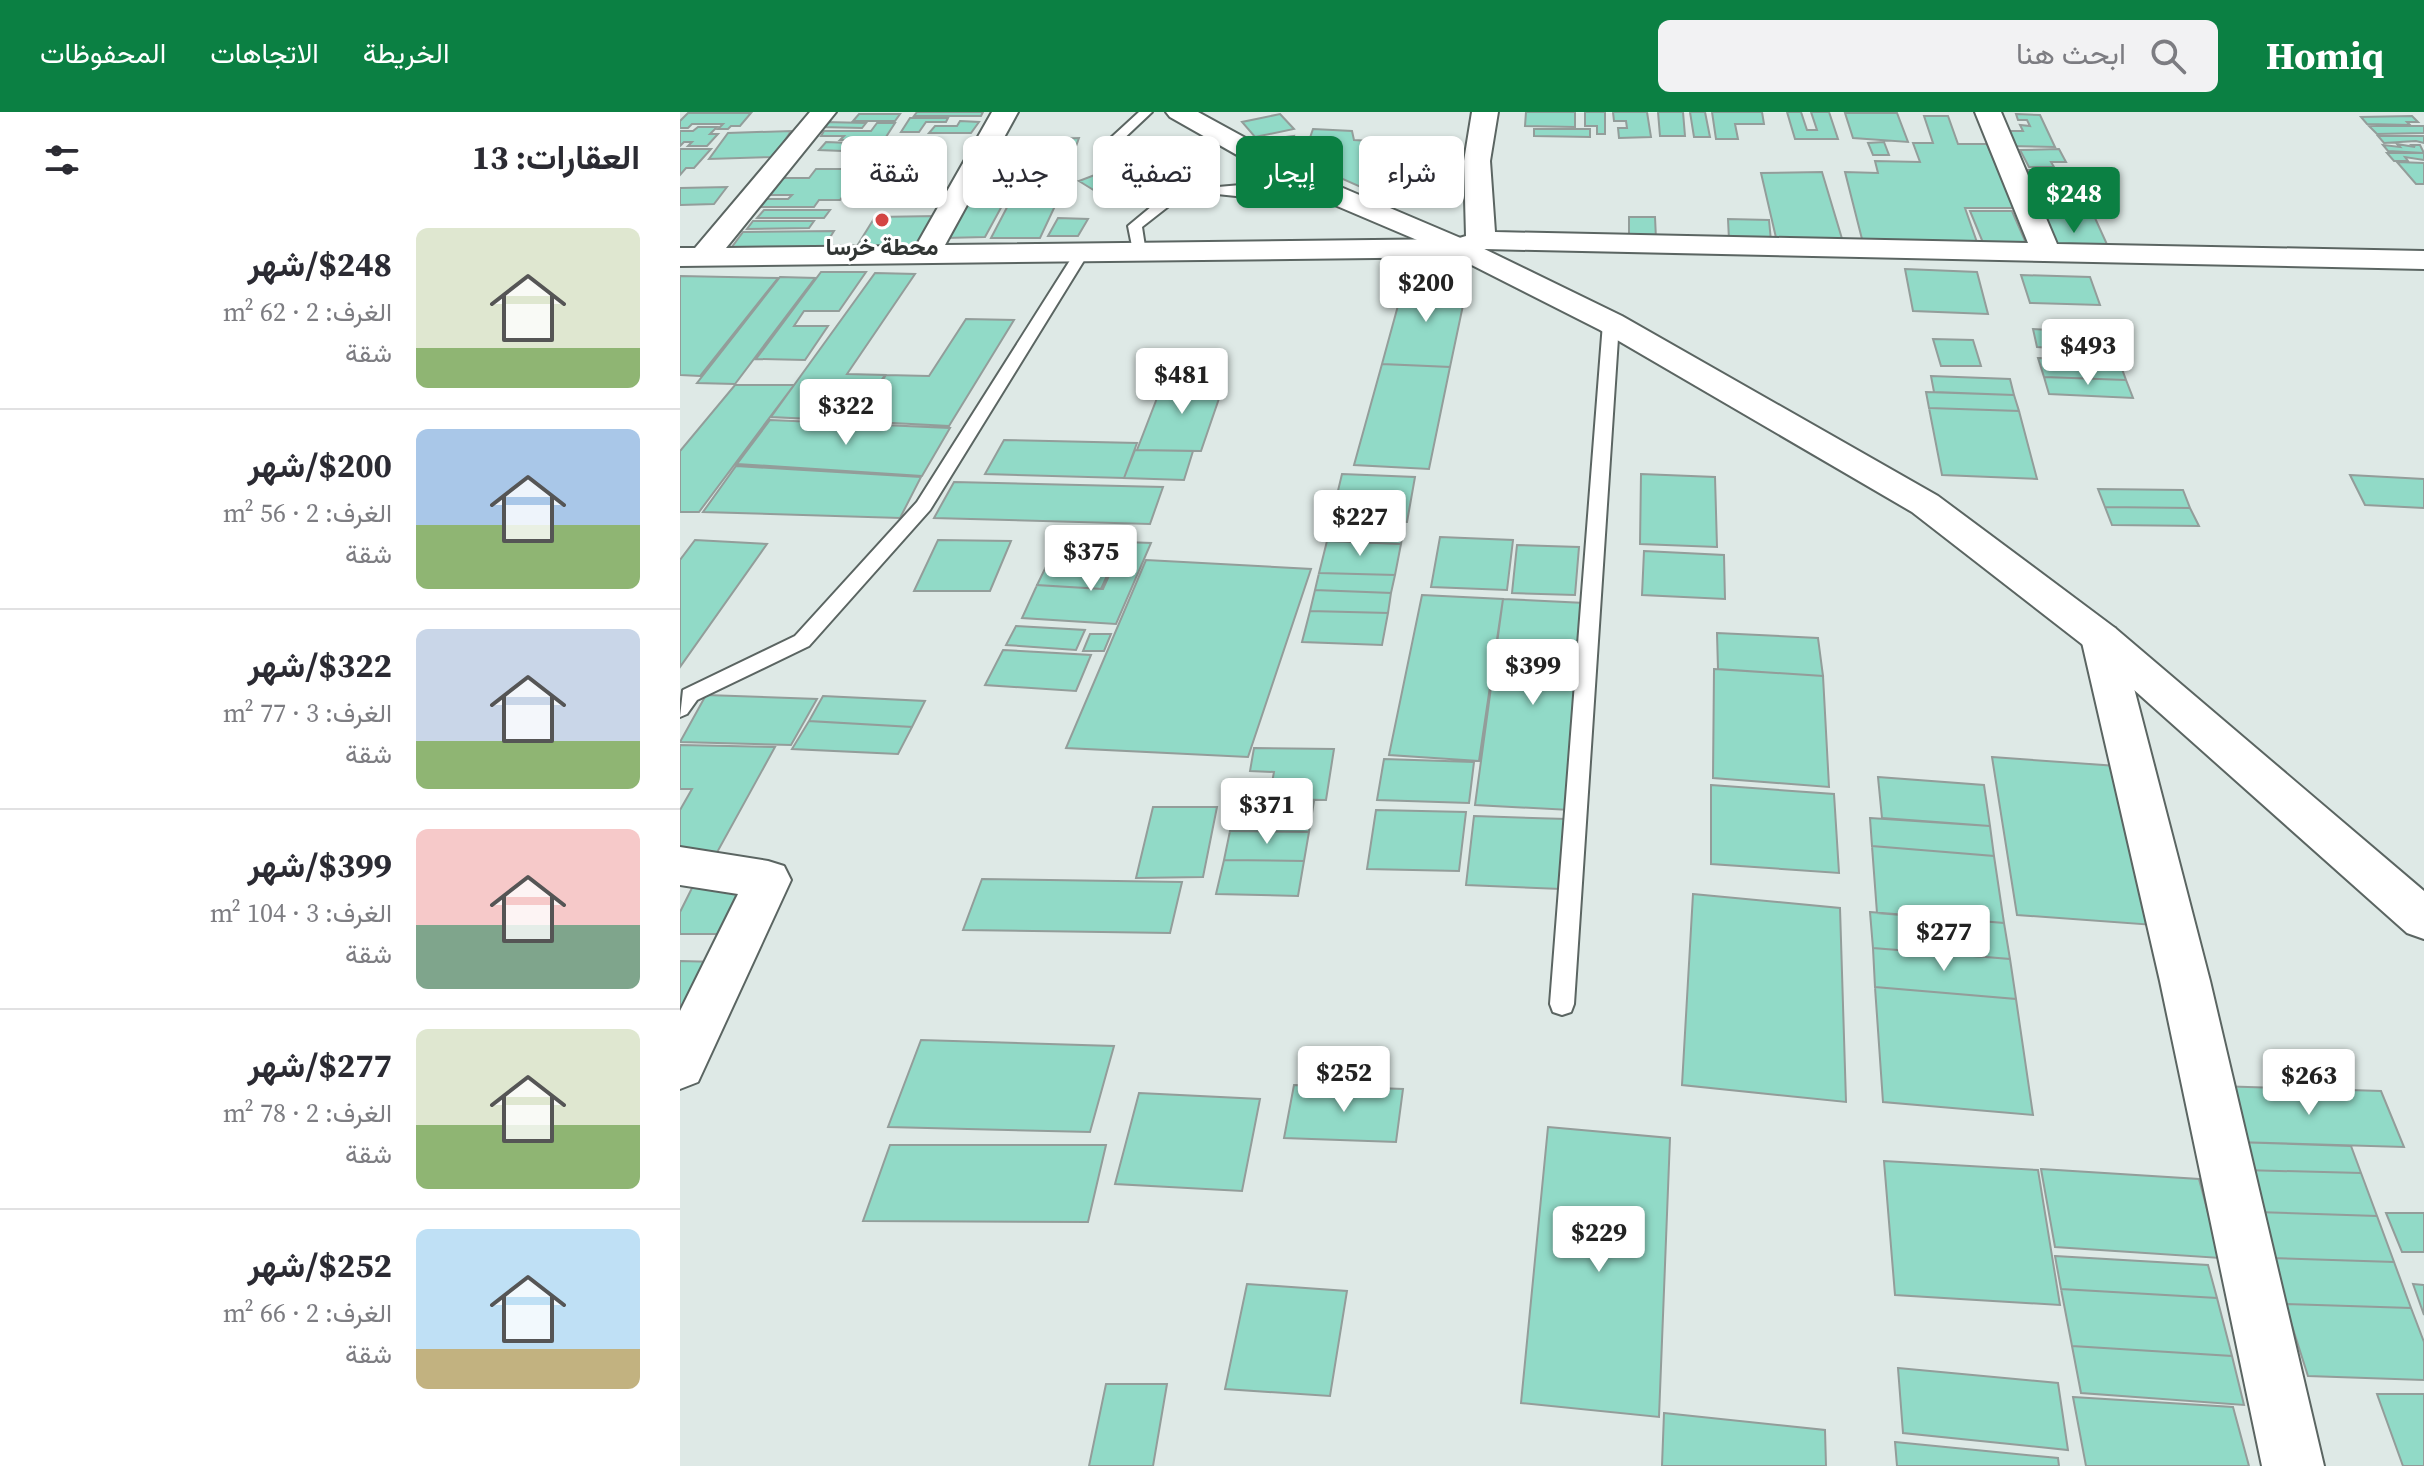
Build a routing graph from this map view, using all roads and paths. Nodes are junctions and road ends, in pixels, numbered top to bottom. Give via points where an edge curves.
1 (823, 112) edge
2 (1005, 112) edge
3 (1146, 112) edge
4 (1179, 112) edge
5 (1485, 112) edge
6 (1988, 112) edge
7 (1120, 136) edge
8 (1236, 144) edge
9 (1343, 196) edge
10 (1158, 208) edge
11 (1470, 244) junction
12 (1139, 253) junction
13 (2047, 253) junction
14 (1081, 254) junction
15 (925, 255) junction
16 (692, 257) edge
17 (2424, 260) edge
18 (1611, 323) junction
19 (2101, 638) junction
20 (680, 709) edge
21 (680, 866) edge
22 (2424, 919) edge
23 (1562, 1004) dead end
24 (680, 1065) edge
25 (2293, 1466) edge

1 - 16 street
2 - 15 street
3 - 7 lane
4 - 8 street
5 - 11 street
6 - 13 street
9 - 11 street
10 - 12 lane via 1135,226
11 - 12 street
11 - 13 street
11 - 18 street
12 - 14 street
13 - 17 street
14 - 15 street
14 - 20 lane via 924,506 802,641 690,695
15 - 16 street
18 - 19 street via 1925,504
18 - 23 lane
19 - 22 street
19 - 25 street via 2185,981
21 - 24 street via 768,880

